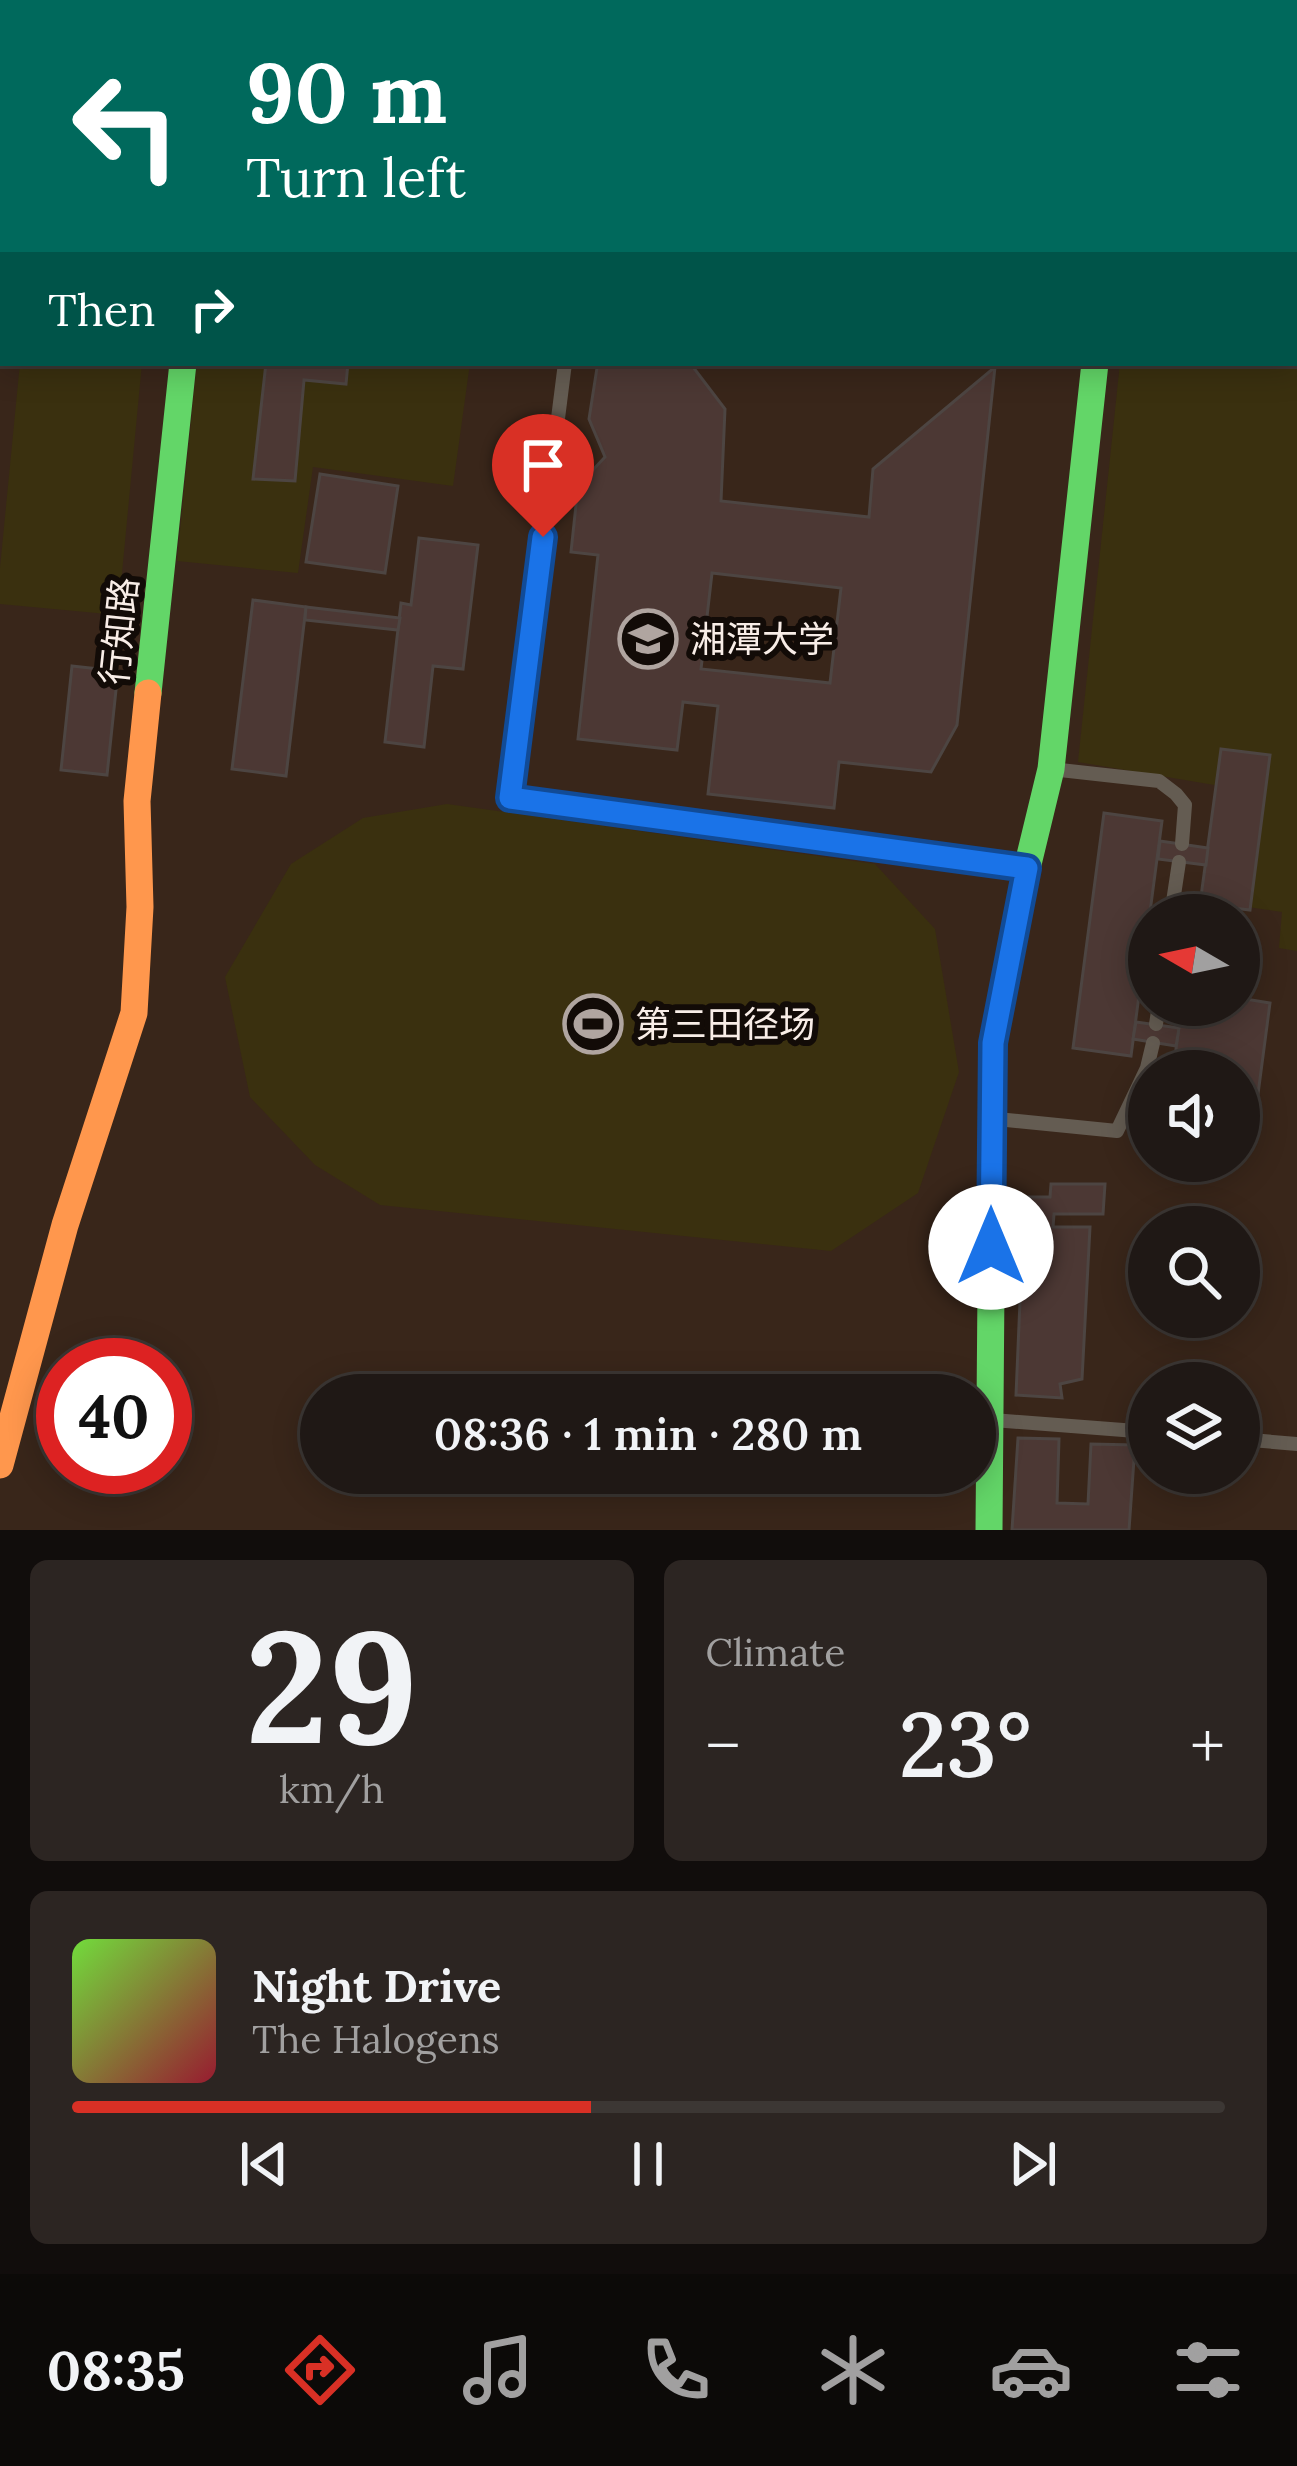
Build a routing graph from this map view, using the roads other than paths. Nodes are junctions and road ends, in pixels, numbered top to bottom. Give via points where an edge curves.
1 (183, 366) edge
2 (565, 366) edge
3 (1095, 366) edge
4 (1051, 769) junction
5 (1182, 844) dead end
6 (1179, 862) dead end
7 (1027, 868) junction
8 (1175, 894) edge
9 (1154, 1042) dead end
10 (992, 1118) junction
11 (990, 1374) edge
12 (996, 1420) edge
13 (1128, 1430) edge
14 (1260, 1441) edge
15 (1297, 1444) edge
16 (0, 1465) edge
17 (989, 1494) edge
18 (989, 1530) edge

1 - 16 street, 行知路 via 137,801 134,1013
2 - 7 lane via 510,798
3 - 4 street
4 - 5 lane via 1159,781 1185,805
4 - 7 street
6 - 8 lane
7 - 10 street via 993,1043
9 - 10 lane via 1117,1131
10 - 11 street
12 - 13 lane
14 - 15 lane
17 - 18 street

